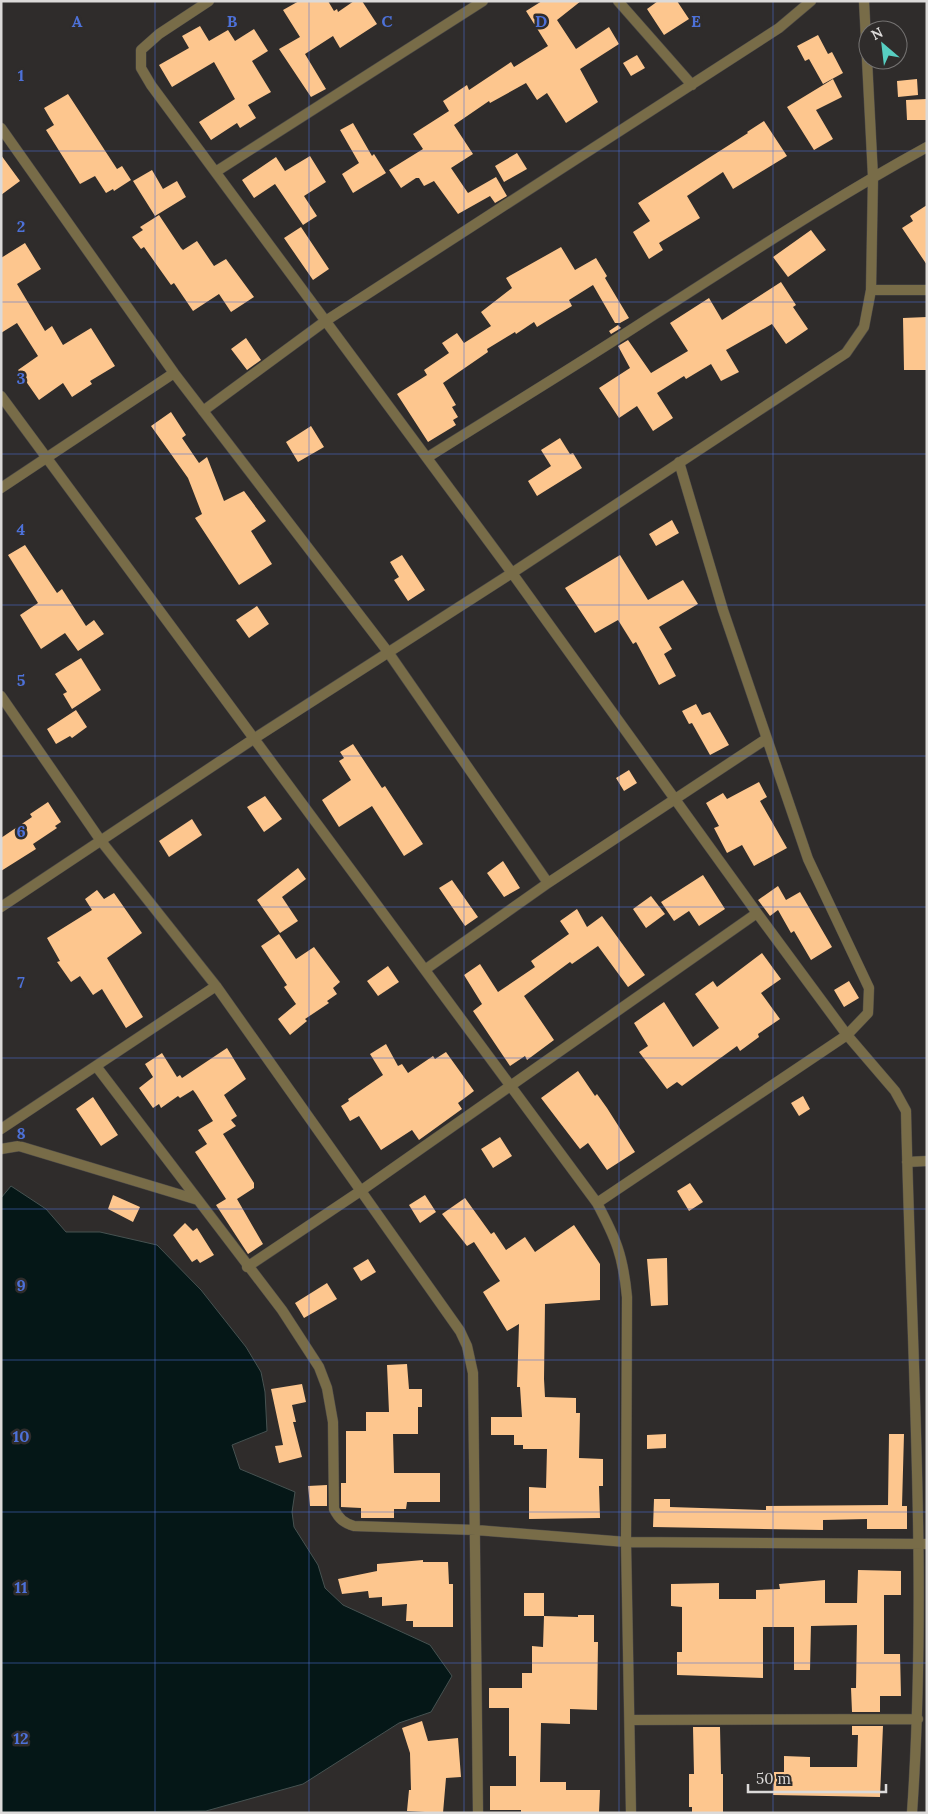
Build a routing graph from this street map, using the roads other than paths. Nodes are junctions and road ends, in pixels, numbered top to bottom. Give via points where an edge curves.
1 (209, 1) edge
2 (482, 1) edge
3 (618, 1) edge
4 (811, 1) edge
5 (864, 1) edge
6 (692, 85) junction
7 (1, 128) edge
8 (927, 147) edge
9 (217, 171) junction
10 (873, 177) junction
11 (871, 290) junction
12 (927, 290) edge
13 (324, 322) junction
14 (174, 373) junction
15 (1, 396) edge
16 (203, 411) junction
17 (428, 457) junction
18 (46, 458) junction
19 (679, 462) junction
20 (1, 488) edge
21 (512, 572) junction
22 (388, 652) junction
23 (1, 696) edge
24 (255, 738) junction
25 (766, 739) junction
26 (675, 799) junction
27 (101, 842) junction
28 (548, 883) junction
29 (1, 907) edge
30 (757, 913) junction
31 (426, 969) junction
32 (216, 986) junction
33 (847, 1035) junction
34 (96, 1066) junction
35 (511, 1085) junction
36 (1, 1129) edge
37 (1, 1149) edge
38 (927, 1161) edge
39 (908, 1162) junction
40 (362, 1190) junction
41 (198, 1200) junction
42 (596, 1203) junction
43 (247, 1267) junction
44 (922, 1435) edge
45 (476, 1530) junction
46 (626, 1542) junction
47 (922, 1544) edge
48 (918, 1719) junction
49 (630, 1720) junction
50 (478, 1813) edge
51 (631, 1813) edge
52 (912, 1813) edge

1 - 9 street via 141,50 141,68
2 - 9 street
3 - 6 street
4 - 6 street via 779,28
5 - 10 street
6 - 13 street
7 - 14 street
8 - 10 street
9 - 13 street
10 - 11 street
10 - 17 street
11 - 12 street
11 - 19 street via 864,327 846,353
13 - 16 street
13 - 17 street
14 - 16 street
14 - 18 street
15 - 18 street
16 - 22 street
17 - 21 street
18 - 20 street
18 - 24 street
19 - 21 street
19 - 25 street
21 - 22 street
21 - 26 street
22 - 24 street
22 - 28 street
23 - 27 street
24 - 27 street
24 - 31 street
25 - 26 street
25 - 33 street via 808,858 869,988 868,1013
26 - 28 street
26 - 30 street
27 - 29 street
27 - 32 street
28 - 31 street
30 - 33 street
30 - 35 street
31 - 35 street
32 - 34 street
32 - 40 street
33 - 39 street via 894,1091 906,1111
33 - 42 street
34 - 36 street
34 - 41 street
35 - 40 street
35 - 42 street
37 - 41 street via 19,1146
38 - 39 street
39 - 44 street
40 - 43 street
40 - 45 street via 460,1331 467,1346 473,1373
41 - 43 street
42 - 46 street via 617,1241 627,1297
43 - 45 street via 282,1310 319,1367 327,1388 333,1422 334,1498 338,1516 345,1524 354,1526
44 - 47 street
45 - 46 street
45 - 50 street
46 - 47 street
46 - 49 street
47 - 48 street
48 - 49 street
48 - 52 street
49 - 51 street

